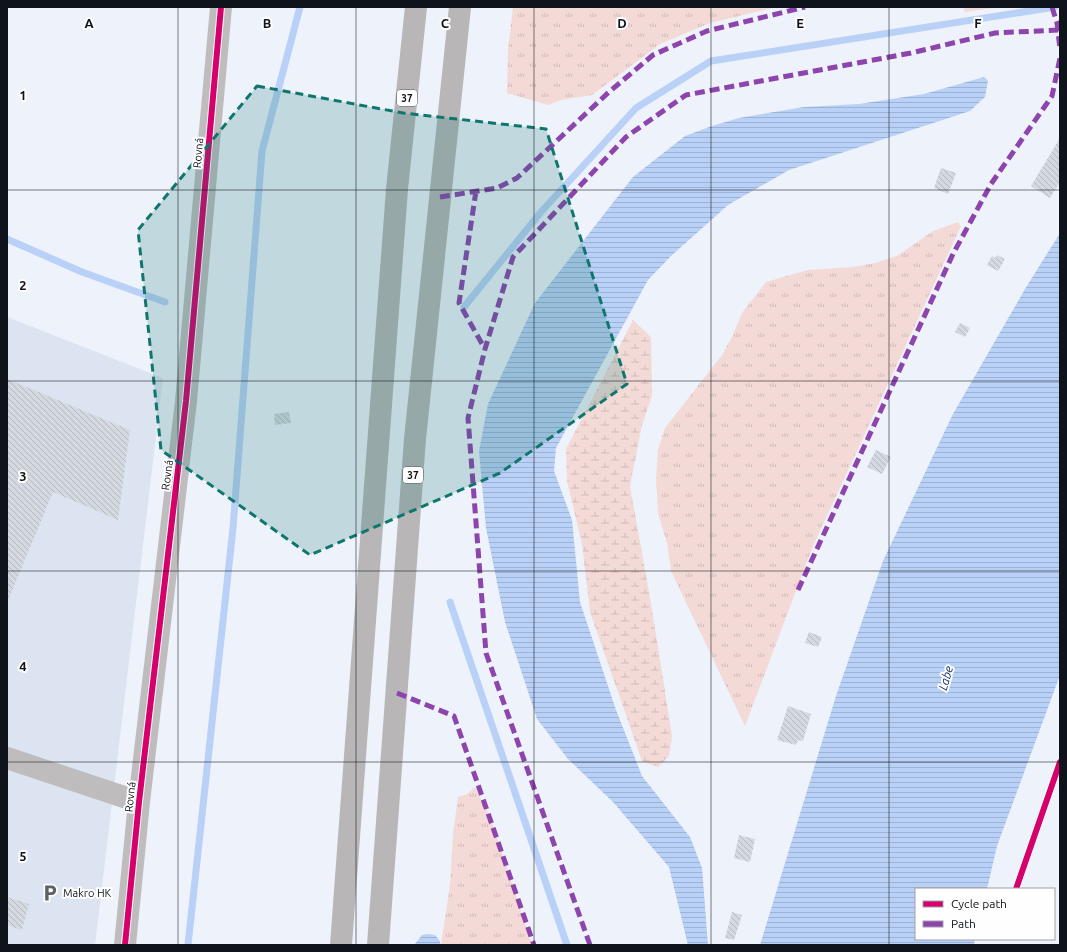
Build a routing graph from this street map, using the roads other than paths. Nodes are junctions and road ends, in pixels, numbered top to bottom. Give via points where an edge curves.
1 (221, 7) edge
2 (416, 7) edge
3 (460, 7) edge
4 (7, 758) edge
5 (140, 802) junction
6 (124, 945) edge
7 (341, 945) edge
8 (378, 945) edge

1 - 5 street, Rovná via 186,401
2 - 7 main road, 37 via 397,189
3 - 8 main road, 37 via 415,439
4 - 5 street
5 - 6 street, Rovná

